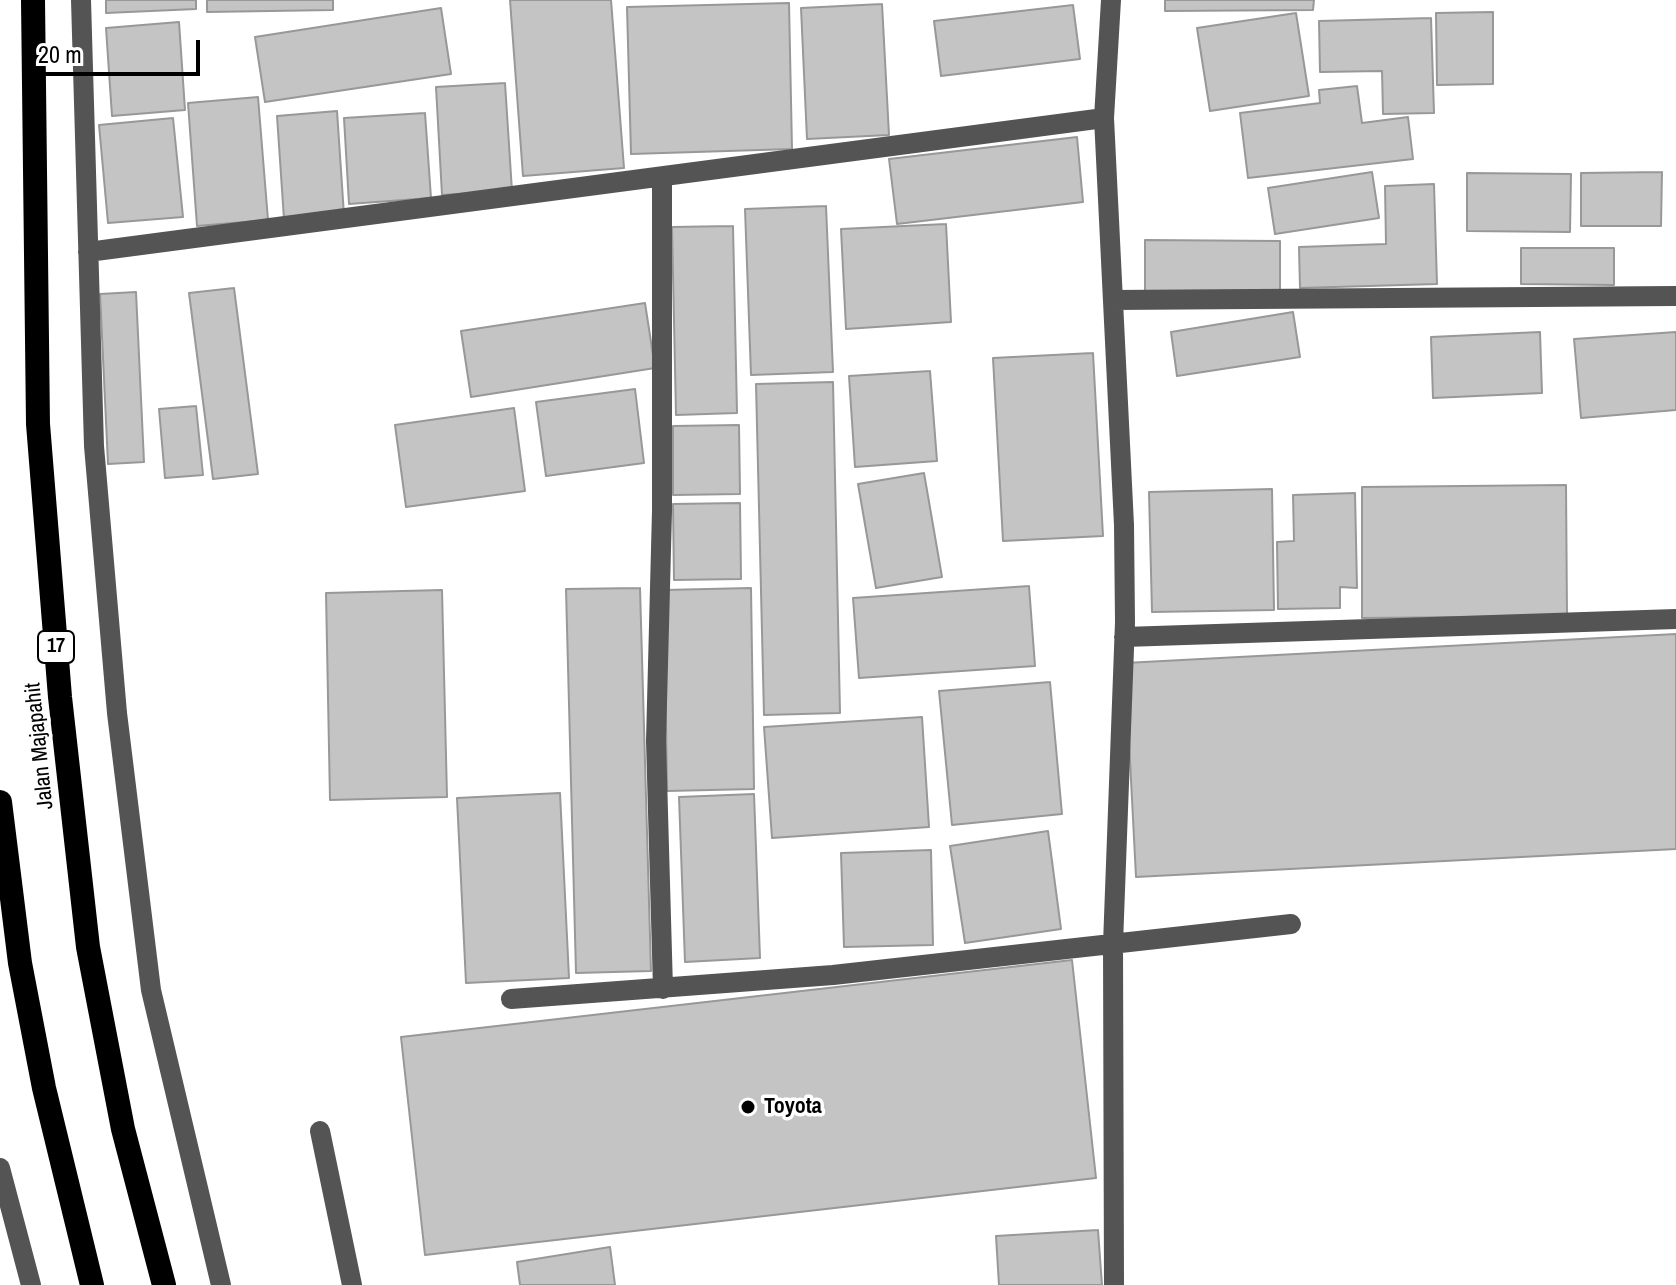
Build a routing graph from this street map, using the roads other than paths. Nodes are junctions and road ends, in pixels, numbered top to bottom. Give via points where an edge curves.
1 (33, 0) edge
2 (81, 0) edge
3 (1111, 0) edge
4 (1104, 118) junction
5 (662, 179) junction
6 (88, 252) junction
7 (1676, 296) edge
8 (1113, 300) junction
9 (1676, 619) edge
10 (1124, 637) junction
11 (0, 802) edge
12 (1291, 924) dead end
13 (1113, 944) junction
14 (663, 989) junction
15 (511, 999) dead end
16 (320, 1131) dead end
17 (0, 1168) edge
18 (31, 1285) edge
19 (92, 1285) edge
20 (164, 1285) edge
21 (221, 1285) edge
22 (352, 1285) edge
23 (1114, 1285) edge

1 - 20 highway, Jalan Majapahit / 17 via 38,424 60,697 88,947 123,1129
2 - 6 street
3 - 4 street
4 - 5 street
4 - 8 street
5 - 6 street
5 - 14 street via 656,741
6 - 21 street via 97,477 117,713 151,990
7 - 8 street
8 - 10 street
9 - 10 street
10 - 13 street
11 - 19 highway, Jalan Majapahit via 23,979
12 - 13 street
13 - 14 street
13 - 23 street
14 - 15 street
16 - 22 street
17 - 18 street

